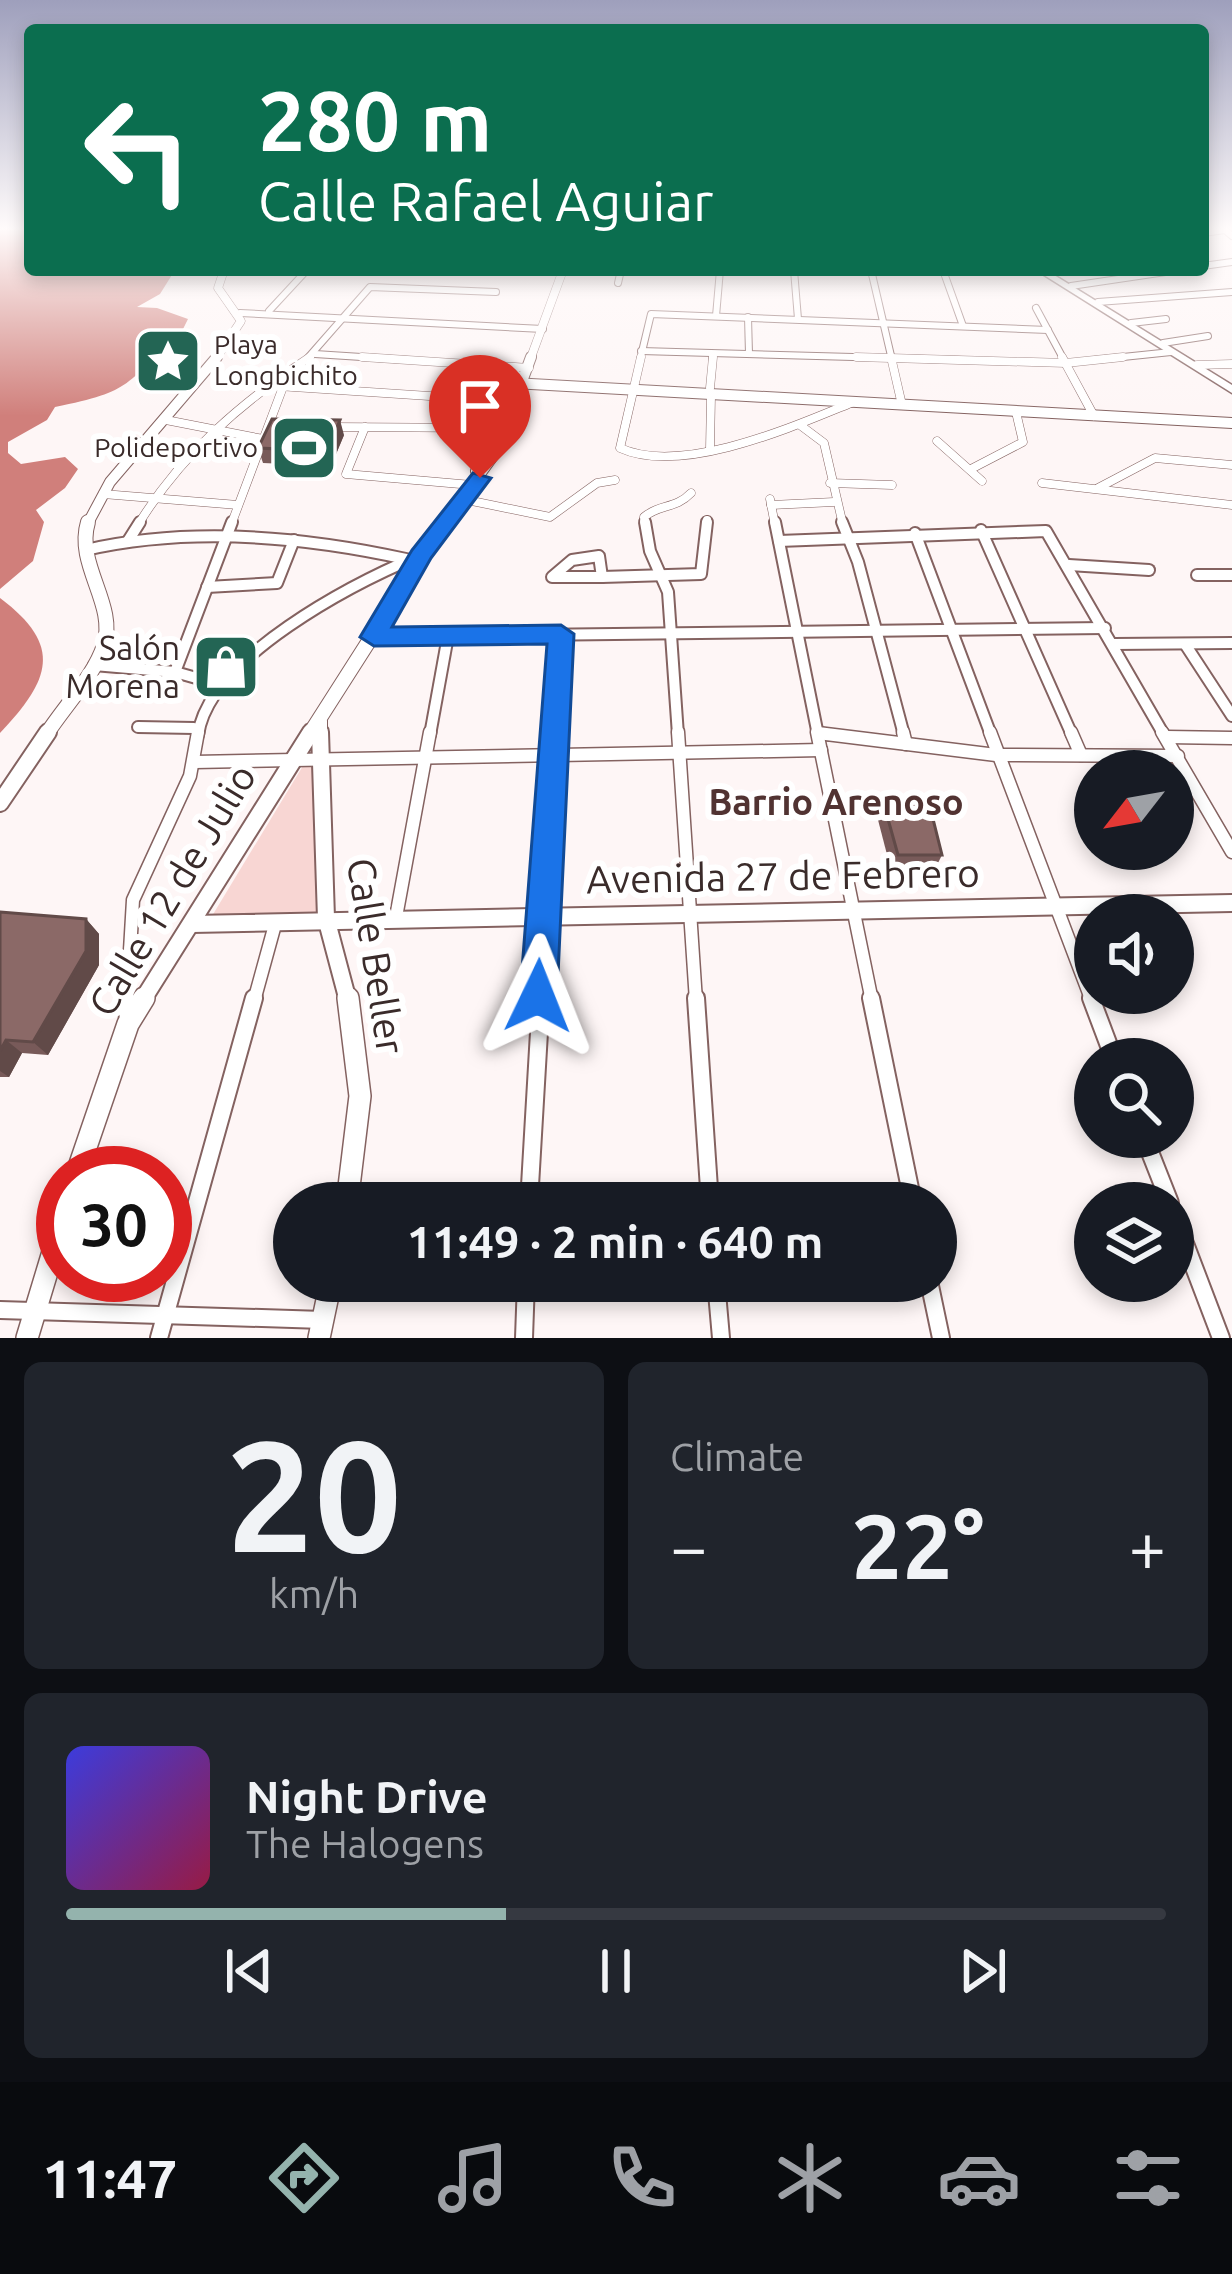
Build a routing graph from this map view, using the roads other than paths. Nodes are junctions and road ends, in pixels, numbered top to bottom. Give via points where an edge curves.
1 (221, 291) edge
2 (287, 291) edge
3 (367, 291) edge
4 (486, 291) edge
5 (553, 291) edge
6 (718, 291) edge
7 (796, 291) edge
8 (876, 291) edge
9 (951, 291) edge
10 (1079, 291) edge
11 (1080, 291) edge
12 (496, 292) dead end
13 (1232, 292) edge
14 (1098, 302) junction
15 (1036, 308) dead end
16 (269, 311) junction
17 (240, 313) junction
18 (342, 315) junction
19 (716, 316) junction
20 (748, 317) junction
21 (798, 319) junction
22 (1166, 319) dead end
23 (884, 323) junction
24 (1131, 323) junction
25 (963, 326) junction
26 (540, 328) junction
27 (1048, 330) junction
28 (1208, 337) dead end
29 (1167, 347) junction
30 (640, 351) junction
31 (315, 354) junction
32 (713, 354) junction
33 (749, 354) junction
34 (892, 361) junction
35 (1066, 363) junction
36 (1232, 364) edge
37 (1198, 365) junction
38 (524, 367) junction
39 (518, 384) junction
40 (269, 385) junction
41 (283, 387) junction
42 (1232, 388) edge
43 (633, 391) junction
44 (711, 392) junction
45 (506, 401) junction
46 (854, 402) junction
47 (902, 405) junction
48 (1016, 412) junction
49 (1094, 416) junction
50 (166, 420) junction
51 (1232, 423) edge
52 (800, 425) junction
53 (267, 426) junction
54 (287, 426) edge
55 (306, 426) edge
56 (365, 427) junction
57 (500, 428) junction
58 (215, 430) junction
59 (263, 439) junction
60 (938, 441) dead end
61 (710, 449) junction
62 (1232, 464) edge
63 (970, 469) junction
64 (615, 480) dead end
65 (982, 481) dead end
66 (830, 482) junction
67 (1042, 483) dead end
68 (472, 485) junction
69 (892, 485) dead end
70 (1095, 489) junction
71 (691, 493) dead end
72 (104, 494) junction
73 (155, 497) junction
74 (462, 499) junction
75 (834, 502) junction
76 (238, 505) junction
77 (1232, 505) edge
78 (707, 520) dead end
79 (980, 530) junction
80 (915, 533) junction
81 (848, 537) junction
82 (226, 539) junction
83 (294, 540) junction
84 (128, 541) junction
85 (778, 541) junction
86 (86, 550) junction
87 (415, 558) junction
88 (1069, 565) junction
89 (1149, 570) dead end
90 (1197, 574) dead end
91 (1232, 575) edge
92 (602, 577) junction
93 (662, 577) junction
94 (207, 586) junction
95 (1105, 628) junction
96 (1024, 629) junction
97 (947, 630) junction
98 (875, 631) junction
99 (797, 632) junction
100 (669, 633) junction
101 (561, 634) junction
102 (448, 636) junction
103 (374, 637) junction
104 (1114, 644) junction
105 (1185, 644) junction
106 (1232, 644) edge
107 (94, 665) junction
108 (175, 671) junction
109 (221, 685) junction
110 (1232, 716) edge
111 (320, 719) junction
112 (138, 727) dead end
113 (194, 728) junction
114 (818, 734) junction
115 (1167, 737) junction
116 (1232, 738) edge
117 (906, 744) junction
118 (821, 750) junction
119 (1079, 750) edge
120 (1175, 750) edge
121 (676, 753) junction
122 (555, 755) junction
123 (996, 755) junction
124 (1074, 755) edge
125 (427, 758) junction
126 (293, 759) junction
127 (317, 760) junction
128 (195, 762) junction
129 (1194, 784) edge
130 (0, 803) edge
131 (1232, 852) edge
132 (1232, 903) edge
133 (1055, 904) junction
134 (852, 911) junction
135 (687, 912) junction
136 (542, 913) junction
137 (396, 917) junction
138 (326, 918) junction
139 (276, 921) junction
140 (192, 924) junction
141 (128, 1024) junction
142 (1106, 1038) edge
143 (86, 1146) edge
144 (350, 1182) edge
145 (531, 1182) edge
146 (708, 1182) edge
147 (909, 1182) edge
148 (1194, 1267) edge
149 (37, 1302) edge
150 (525, 1302) edge
151 (718, 1302) edge
152 (933, 1302) edge
153 (0, 1310) edge
154 (34, 1311) junction
155 (165, 1315) junction
156 (321, 1329) edge
157 (28, 1338) edge
158 (159, 1338) edge
159 (524, 1338) edge
160 (721, 1338) edge
161 (941, 1338) edge
162 (1221, 1338) edge

1 - 17 street
2 - 16 street
3 - 18 street
4 - 12 street
5 - 26 street
6 - 19 street
7 - 21 street
8 - 23 street
9 - 25 street
10 - 29 main road
11 - 14 main road
13 - 14 street
14 - 24 main road
15 - 27 street
16 - 17 street
16 - 18 street
17 - 50 street via 236,332
18 - 26 street
18 - 31 street
19 - 20 street
19 - 30 street via 651,314
20 - 21 street
20 - 33 street
21 - 23 street
22 - 24 street
23 - 25 street
23 - 34 street
24 - 29 main road
25 - 27 street
26 - 38 street
27 - 35 street
28 - 29 street
29 - 35 street
29 - 37 main road
29 - 42 main road
30 - 32 street
30 - 43 street
31 - 38 street
31 - 40 street
32 - 33 street
32 - 44 street
33 - 34 street
34 - 35 street
34 - 47 street
35 - 49 street
36 - 37 street
37 - 42 main road
38 - 39 street
39 - 43 street
39 - 45 street
39 - 57 street
40 - 41 street
40 - 58 street
41 - 45 street
41 - 53 street
43 - 44 street
43 - 61 street via 620,445 625,454
44 - 46 street
44 - 61 street
45 - 57 street
46 - 47 street
46 - 52 street
47 - 48 street
48 - 49 street
48 - 63 street via 1023,442
49 - 51 street
50 - 58 street
50 - 72 street
52 - 61 street
52 - 66 street via 823,440
53 - 54 street
53 - 59 street
55 - 56 street
56 - 57 street
56 - 68 street via 346,474
57 - 68 street, Calle 12 de Julio
58 - 59 street
58 - 73 street
59 - 76 street
60 - 63 street
62 - 70 street via 1155,458
63 - 65 street
64 - 74 street via 597,483 550,517
66 - 69 street
66 - 75 street
67 - 70 street
68 - 74 street, Calle 12 de Julio
70 - 77 street
71 - 93 street via 679,506 645,515
72 - 73 street
72 - 86 street via 85,527
73 - 76 street
73 - 84 street
74 - 87 street, Calle 12 de Julio
75 - 81 street
75 - 85 street via 771,502
76 - 82 street
78 - 93 street via 702,573
79 - 80 street
79 - 88 street via 1046,531
79 - 96 street
80 - 81 street
80 - 97 street
81 - 85 street
81 - 98 street
82 - 83 street
82 - 84 street
82 - 94 street
83 - 87 street
83 - 94 street via 278,583
84 - 86 street
85 - 99 street
86 - 107 street via 107,617
87 - 103 street, Calle 12 de Julio
87 - 109 street via 324,607
88 - 89 street
88 - 95 street
90 - 91 street
92 - 92 street via 599,556 572,560 552,577
92 - 93 street
93 - 100 street
94 - 108 street
95 - 96 street
95 - 104 street
96 - 97 street
96 - 119 street
97 - 98 street
97 - 123 street
98 - 99 street
98 - 117 street
99 - 100 street
99 - 114 street
100 - 101 street
100 - 121 street
101 - 102 street
101 - 122 street
102 - 103 street
102 - 125 street
103 - 111 street, Calle 12 de Julio
104 - 105 street
104 - 115 street
105 - 106 street
105 - 110 street
107 - 108 street
107 - 130 street
108 - 109 street
109 - 113 street
111 - 126 street, Calle 12 de Julio
111 - 127 street, Calle Beller
112 - 113 street
113 - 128 street
114 - 117 street
114 - 118 street
115 - 116 street
115 - 120 street
117 - 123 street
118 - 121 street
118 - 134 street
121 - 122 street
121 - 135 street
122 - 125 street
122 - 136 street
123 - 124 street
123 - 133 street
125 - 127 street
125 - 137 street
126 - 127 street
126 - 128 street
126 - 140 street, Calle 12 de Julio
127 - 138 street, Calle Beller
128 - 141 street via 138,886 123,966
129 - 131 street
132 - 133 street, Avenida 27 de Febrero
133 - 134 street, Avenida 27 de Febrero
133 - 142 street
134 - 135 street, Avenida 27 de Febrero
134 - 147 street
135 - 136 street, Avenida 27 de Febrero
135 - 146 street
136 - 137 street, Avenida 27 de Febrero
136 - 145 street
137 - 138 street, Avenida 27 de Febrero
138 - 139 street, Avenida 27 de Febrero
138 - 144 street, Calle Beller via 350,1007 360,1096
139 - 140 street, Avenida 27 de Febrero
139 - 155 street
140 - 141 street, Calle 12 de Julio
141 - 143 street, Calle 12 de Julio
148 - 162 street
149 - 154 street
150 - 159 street
151 - 160 street
152 - 161 street
153 - 154 street
154 - 155 street
154 - 157 street
155 - 156 street
155 - 158 street

